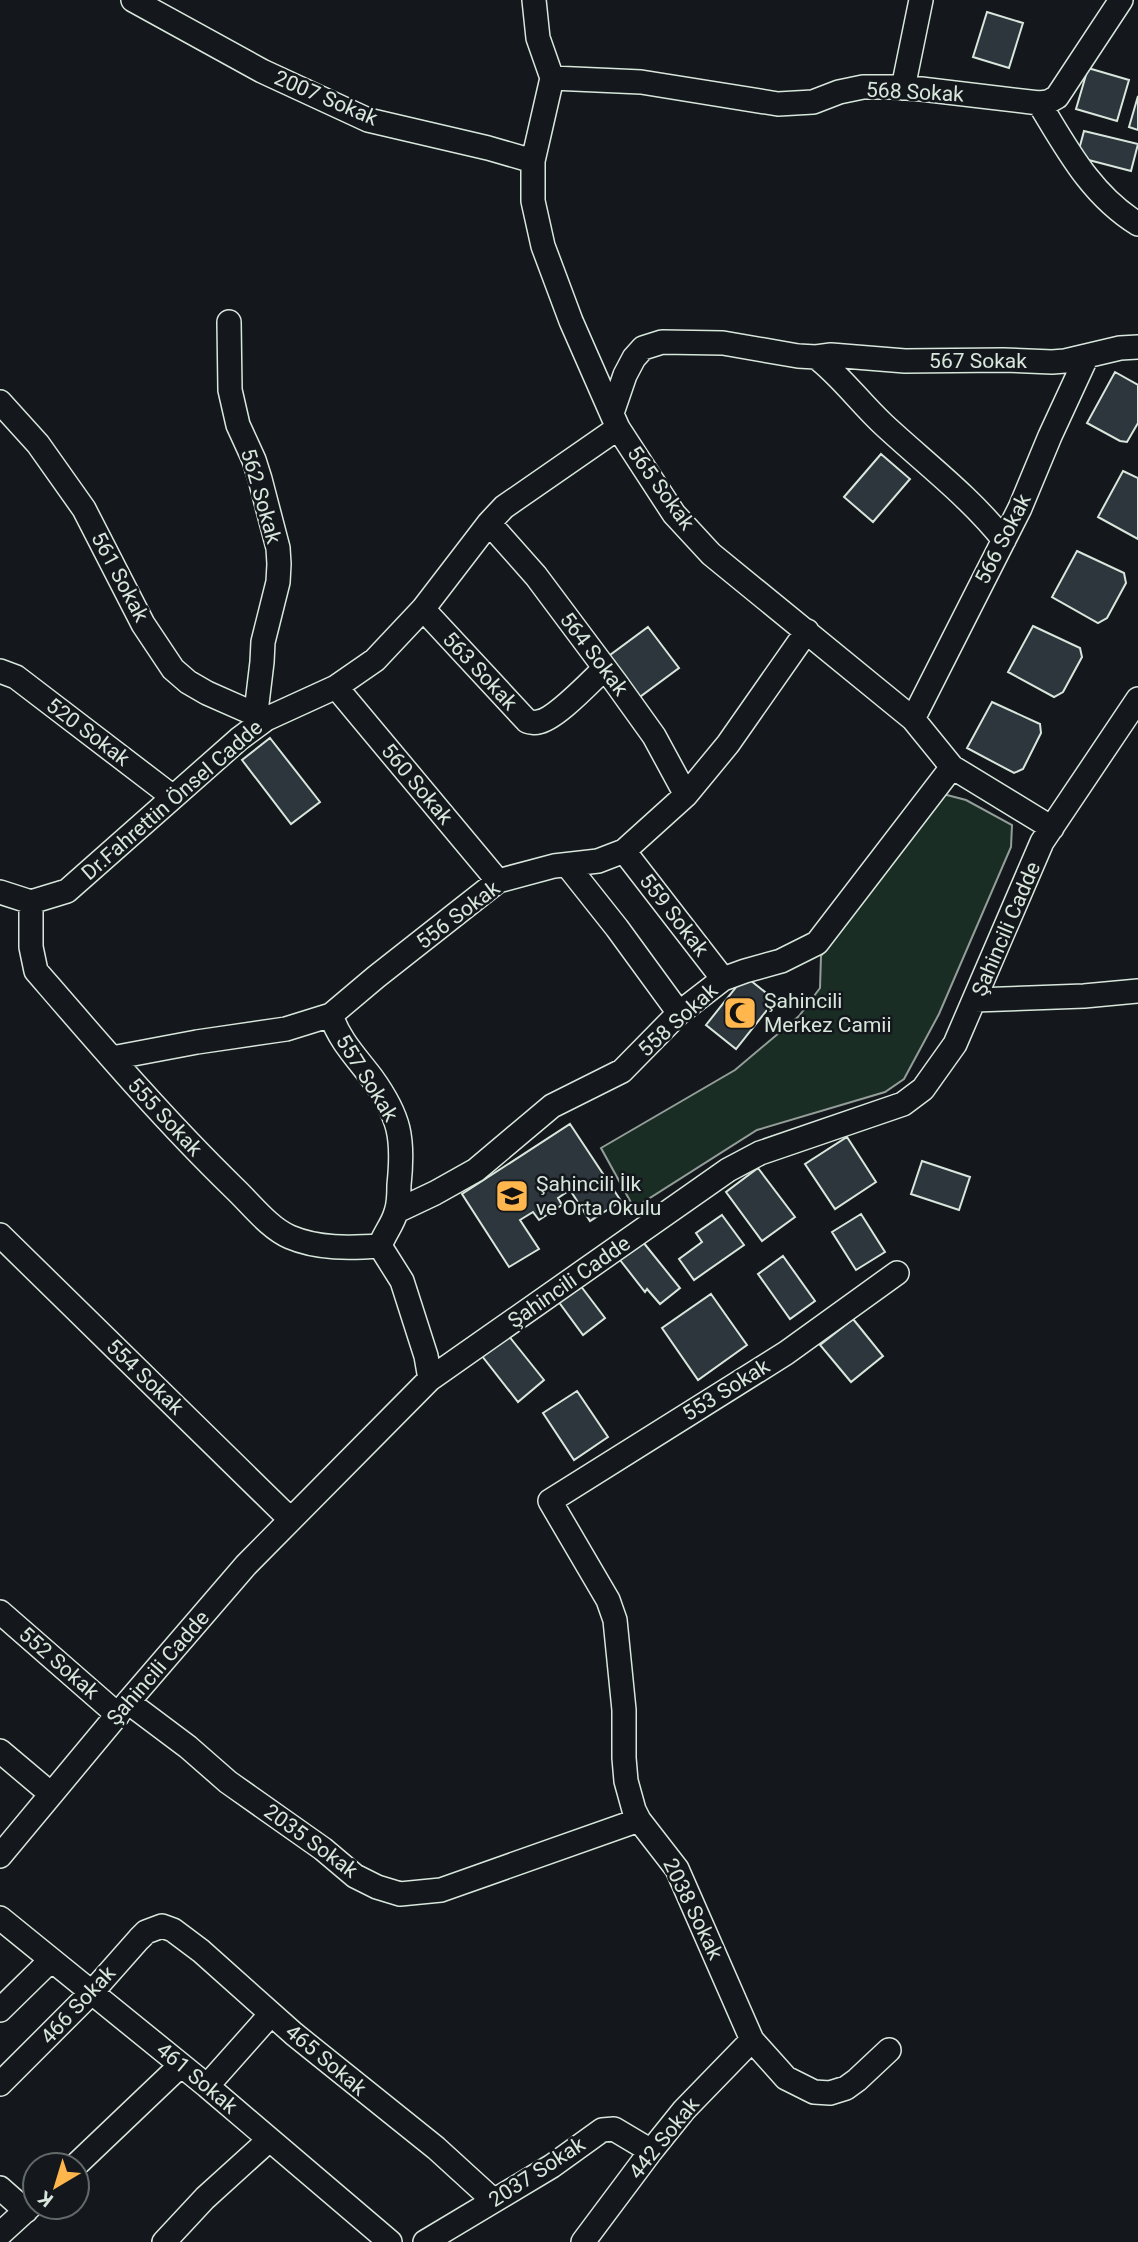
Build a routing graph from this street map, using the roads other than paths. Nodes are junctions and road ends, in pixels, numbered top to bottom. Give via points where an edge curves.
1 (133, 0) edge
2 (534, 0) edge
3 (921, 0) edge
4 (1121, 0) edge
5 (552, 78) junction
6 (902, 88) junction
7 (1039, 103) junction
8 (533, 161) junction
9 (1138, 224) edge
10 (229, 322) dead end
11 (1138, 347) edge
12 (1087, 356) junction
13 (816, 357) junction
14 (0, 402) edge
15 (615, 421) junction
16 (489, 523) junction
17 (1004, 540) junction
18 (423, 609) junction
19 (807, 631) junction
20 (605, 668) junction
21 (0, 671) edge
22 (336, 687) junction
23 (1138, 699) edge
24 (261, 716) junction
25 (912, 719) junction
26 (952, 767) junction
27 (686, 795) junction
28 (173, 797) junction
29 (1052, 828) junction
30 (624, 851) junction
31 (567, 865) junction
32 (498, 881) junction
33 (0, 892) edge
34 (31, 902) junction
35 (723, 979) junction
36 (1138, 990) edge
37 (975, 1000) junction
38 (678, 1013) junction
39 (331, 1015) junction
40 (112, 1058) junction
41 (397, 1211) junction
42 (0, 1235) edge
43 (380, 1246) junction
44 (897, 1273) dead end
45 (430, 1379) junction
46 (550, 1501) joint
47 (290, 1519) junction
48 (0, 1612) edge
49 (123, 1708) junction
50 (0, 1751) edge
51 (51, 1794) junction
52 (639, 1820) junction
53 (0, 1856) edge
54 (0, 1918) edge
55 (157, 1927) joint
56 (51, 1959) junction
57 (93, 1992) junction
58 (0, 2010) edge
59 (271, 2014) junction
60 (752, 2040) junction
61 (889, 2050) dead end
62 (181, 2065) junction
63 (0, 2084) edge
64 (207, 2086) junction
65 (269, 2140) junction
66 (91, 2151) edge
67 (651, 2151) junction
68 (0, 2188) edge
69 (493, 2200) junction
70 (21, 2201) edge
71 (21, 2215) edge
72 (0, 2234) edge
73 (164, 2242) edge
74 (390, 2242) edge
75 (425, 2242) edge
76 (583, 2242) edge

1 - 8 street, 2007 Sokak via 262,71 368,120
2 - 5 street via 538,38
3 - 6 street
4 - 7 street via 1057,97
5 - 6 street, 568 Sokak via 641,82 778,104 813,102 863,87
5 - 8 street, 565 Sokak
6 - 7 street, 568 Sokak
7 - 9 street via 1092,186
8 - 15 street, 565 Sokak via 533,201 543,246
10 - 24 street, 562 Sokak via 230,390 278,548 278,582 263,642
11 - 12 street, 567 Sokak
12 - 13 street, 567 Sokak via 1052,362
12 - 17 street, 566 Sokak
13 - 15 street, 567 Sokak via 723,343 650,344 634,358 625,375
13 - 17 street via 882,424 984,514
14 - 24 street, 561 Sokak via 38,444 84,509 143,624 173,669 207,693
15 - 16 street, Dr.Fahrettin Önsel Cadde
15 - 19 street, 565 Sokak via 674,514 711,554
16 - 18 street, Dr.Fahrettin Önsel Cadde
16 - 20 street, 564 Sokak via 536,576
17 - 25 street, 566 Sokak
18 - 20 street, 563 Sokak via 527,722 547,719
18 - 22 street, Dr.Fahrettin Önsel Cadde via 376,660
19 - 25 street, 565 Sokak
19 - 27 street, 556 Sokak via 728,744
20 - 27 street, 564 Sokak via 654,736
21 - 28 street, 520 Sokak via 16,677
22 - 24 street, Dr.Fahrettin Önsel Cadde
22 - 32 street, 560 Sokak
23 - 29 street, Şahincili Cadde
24 - 28 street, Dr.Fahrettin Önsel Cadde
25 - 26 street, 565 Sokak
26 - 29 street, 565 Sokak
26 - 35 street, 558 Sokak via 817,943 781,961
27 - 30 street, 556 Sokak
28 - 34 street, Dr.Fahrettin Önsel Cadde via 67,891
29 - 37 street, Şahincili Cadde
30 - 31 street, 556 Sokak via 598,861
30 - 35 street, 559 Sokak
31 - 32 street, 556 Sokak
31 - 38 street
32 - 39 street, 556 Sokak
33 - 34 street
34 - 40 street, 555 Sokak via 30,947 36,971
35 - 38 street, 558 Sokak
36 - 37 street
37 - 45 street, Şahincili Cadde via 955,1044 914,1098 760,1153 728,1170
38 - 41 street, 558 Sokak via 622,1071 552,1107 475,1170
39 - 40 street, 556 Sokak via 286,1030
39 - 41 street, 557 Sokak via 334,1027 394,1113 402,1159
40 - 43 street, 555 Sokak via 188,1143 279,1231 324,1245
41 - 43 street, 557 Sokak
42 - 47 street, 554 Sokak
43 - 45 street via 401,1281
44 - 46 street, 553 Sokak via 786,1353
45 - 47 street, Şahincili Cadde
46 - 52 street, 2038 Sokak via 615,1620 626,1781
47 - 49 street, Şahincili Cadde
48 - 49 street, 552 Sokak
49 - 51 street, Şahincili Cadde
49 - 52 street, 2035 Sokak via 188,1746 228,1782 355,1876 400,1894 441,1890
50 - 51 street
51 - 53 street, Şahincili Cadde
52 - 60 street, 2038 Sokak via 677,1869
54 - 56 street, 461 Sokak
55 - 57 street, 466 Sokak via 139,1939
55 - 59 street, 465 Sokak via 173,1930 201,1951
56 - 57 street, 461 Sokak
56 - 58 street
57 - 62 street, 461 Sokak
57 - 63 street, 466 Sokak
59 - 64 street
59 - 69 street, 465 Sokak
60 - 61 street, 2038 Sokak via 786,2078 814,2092 846,2088
60 - 67 street, 442 Sokak
62 - 64 street, 461 Sokak
62 - 66 street
64 - 65 street, 461 Sokak
65 - 73 street
65 - 74 street, 461 Sokak
67 - 69 street, 2037 Sokak via 614,2129 602,2130
67 - 76 street, 442 Sokak
68 - 70 street
69 - 75 street, 2037 Sokak
71 - 72 street

